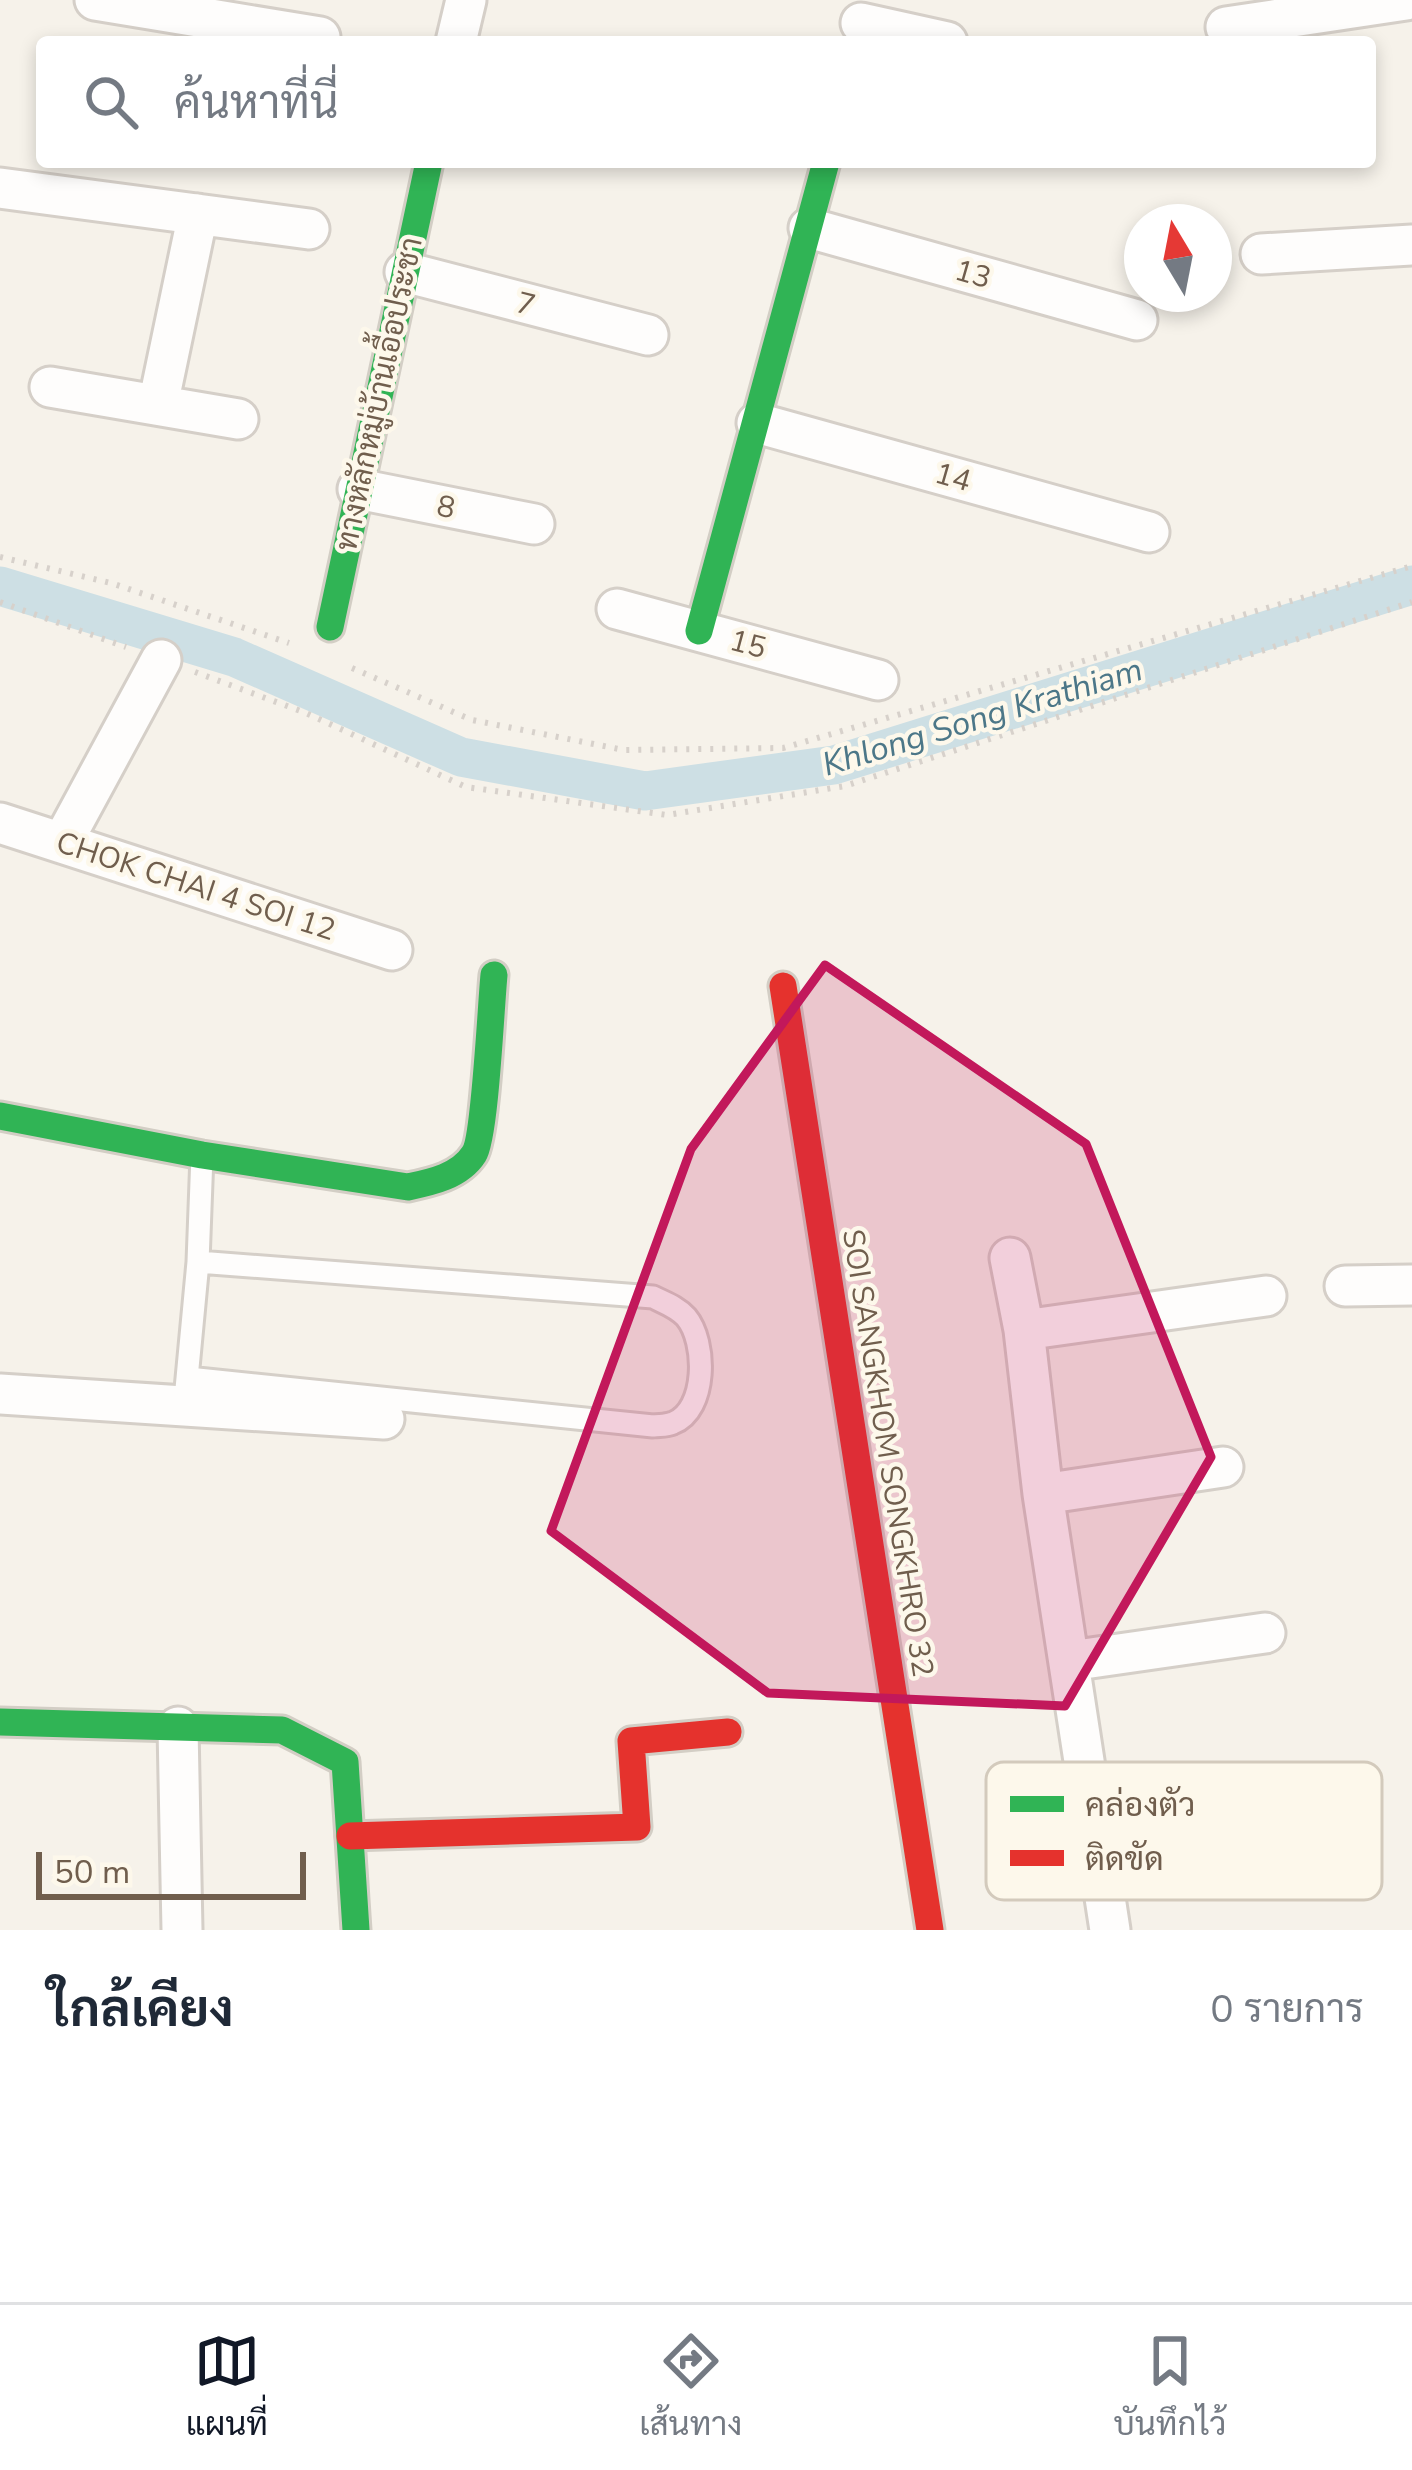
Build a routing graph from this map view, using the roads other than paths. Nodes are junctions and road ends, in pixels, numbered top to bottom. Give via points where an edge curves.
1 (95, 0) edge
2 (466, 0) edge
3 (1406, 0) edge
4 (860, 22) edge
5 (1226, 27) dead end
6 (314, 36) edge
7 (457, 36) edge
8 (921, 36) edge
9 (428, 168) edge
10 (824, 168) edge
11 (0, 188) edge
12 (198, 214) junction
13 (809, 228) junction
14 (309, 230) dead end
15 (1412, 245) edge
16 (1261, 254) dead end
17 (405, 272) junction
18 (1137, 320) dead end
19 (648, 335) dead end
20 (50, 387) dead end
21 (158, 405) junction
22 (238, 418) dead end
23 (757, 423) junction
24 (358, 489) junction
25 (534, 524) dead end
26 (1149, 532) dead end
27 (617, 609) dead end
28 (330, 627) dead end
29 (699, 631) junction
30 (161, 660) road end
31 (878, 680) dead end
32 (0, 823) edge
33 (62, 843) junction
34 (392, 950) dead end
35 (494, 975) dead end
36 (783, 986) dead end
37 (0, 1116) edge
38 (202, 1155) junction
39 (1010, 1258) dead end
40 (198, 1262) junction
41 (1412, 1285) edge
42 (1345, 1286) dead end
43 (1266, 1296) dead end
44 (1024, 1330) junction
45 (185, 1392) junction
46 (0, 1394) edge
47 (384, 1419) dead end
48 (1223, 1467) dead end
49 (1043, 1494) junction
50 (1264, 1633) dead end
51 (1070, 1661) junction
52 (0, 1722) edge
53 (178, 1727) junction
54 (728, 1732) dead end
55 (1085, 1762) edge
56 (350, 1836) junction
57 (1106, 1900) edge
58 (182, 1930) edge
59 (356, 1930) edge
60 (930, 1930) edge
61 (1111, 1930) edge

1 - 6 street
2 - 7 street
3 - 5 street
4 - 8 street
9 - 17 street, ทางหลักหมู่บ้านเอื้อประชา
10 - 13 street
11 - 12 street
12 - 14 street
12 - 21 street
13 - 18 street, 13
13 - 23 street
15 - 16 street
17 - 19 street, 7
17 - 24 street, ทางหลักหมู่บ้านเอื้อประชา
20 - 21 street
21 - 22 street
23 - 26 street, 14
23 - 29 street
24 - 25 street, 8
24 - 28 street, ทางหลักหมู่บ้านเอื้อประชา
27 - 29 street, 15
29 - 31 street, 15
30 - 33 street
32 - 33 street, CHOK CHAI 4 SOI 12
33 - 34 street, CHOK CHAI 4 SOI 12
35 - 38 street via 481,1132 465,1169 408,1187
36 - 60 street, SOI SANGKHOM SONGKHRO 32
37 - 38 street
38 - 40 lane
39 - 44 street
40 - 45 lane
40 - 45 lane via 653,1298 690,1321 699,1378 693,1405 675,1423 653,1426
41 - 42 street
43 - 44 street
44 - 49 street
45 - 46 street
45 - 47 street
48 - 49 street
49 - 51 street
50 - 51 street
51 - 55 street
52 - 53 street
53 - 56 street via 282,1730 345,1762
53 - 58 street
54 - 56 street via 631,1741 638,1827
56 - 59 street
57 - 61 street

